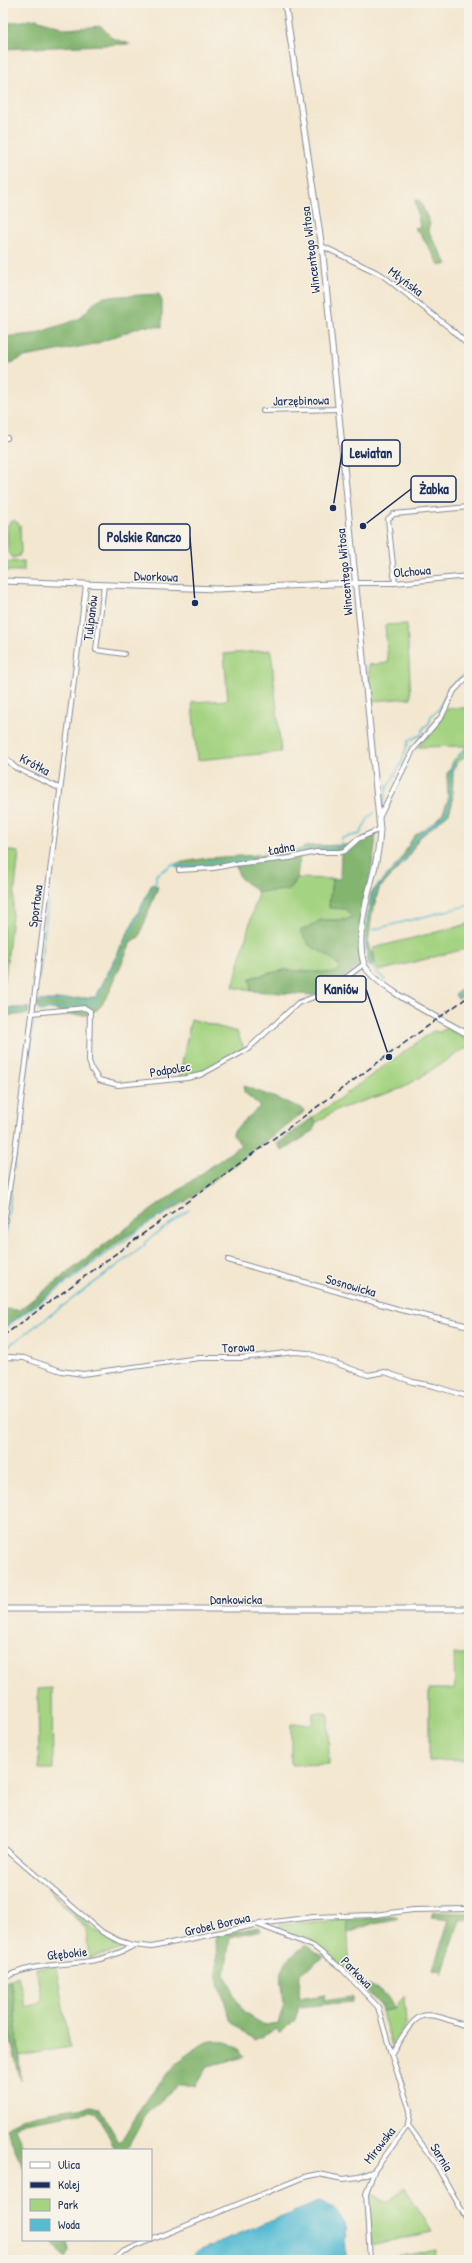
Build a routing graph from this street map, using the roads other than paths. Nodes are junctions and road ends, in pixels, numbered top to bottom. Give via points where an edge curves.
1 (286, 3) edge
2 (322, 246) junction
3 (469, 346) edge
4 (339, 409) junction
5 (263, 411) dead end
6 (469, 507) edge
7 (469, 576) edge
8 (3, 581) edge
9 (356, 583) junction
10 (395, 583) junction
11 (86, 585) junction
12 (104, 585) junction
13 (124, 654) dead end
14 (469, 675) edge
15 (3, 756) edge
16 (60, 788) junction
17 (379, 818) junction
18 (380, 829) junction
19 (180, 870) dead end
20 (364, 964) junction
21 (32, 1013) junction
22 (469, 1035) edge
23 (3, 1230) edge
24 (228, 1260) dead end
25 (469, 1326) edge
26 (3, 1359) edge
27 (469, 1397) edge
28 (3, 1609) edge
29 (469, 1609) edge
30 (3, 1847) edge
31 (469, 1909) edge
32 (278, 1922) junction
33 (258, 1924) junction
34 (276, 1932) junction
35 (133, 1945) junction
36 (3, 1979) edge
37 (469, 2027) edge
38 (392, 2054) junction
39 (408, 2124) junction
40 (374, 2171) junction
41 (469, 2223) edge
42 (152, 2240) edge
43 (149, 2241) edge
44 (114, 2260) edge
45 (370, 2260) edge

1 - 2 street, Wincentego Witosa
2 - 3 street, Młyńska via 382,275
2 - 4 street, Wincentego Witosa
4 - 5 street, Jarzębinowa
4 - 9 street, Wincentego Witosa
6 - 10 street via 394,514 388,519
7 - 10 street, Olchowa
8 - 11 street, Dworkowa
9 - 10 street, Olchowa
9 - 12 street, Dworkowa via 217,589
9 - 17 street, Wincentego Witosa
11 - 12 street, Dworkowa
11 - 16 street, Sportowa
12 - 13 street, Tulipanów via 96,650
14 - 17 street via 454,692 442,716 413,750
15 - 16 street, Krótka via 16,768
16 - 21 street, Sportowa
17 - 18 street, Wincentego Witosa
18 - 19 street, Ładna via 358,839 341,852 316,852 290,858
18 - 20 street, Wincentego Witosa via 378,861 362,931
20 - 21 street, Podpolec via 336,985 298,1003 248,1049 200,1075 187,1078 140,1084 108,1084 99,1080 89,1061 90,1011 85,1008
20 - 22 street via 399,996
21 - 23 street, Sportowa
24 - 25 street, Sosnowicka via 401,1310
26 - 27 street, Torowa via 24,1358 83,1374 199,1358 308,1353 368,1375 385,1372
28 - 29 street, Dankowicka
30 - 35 street, Grobel Borowa via 102,1932 119,1942
31 - 32 street, Grobel Borowa via 413,1910
32 - 33 street, Grobel Borowa
32 - 34 street
33 - 34 street, Parkowa
33 - 35 street, Grobel Borowa via 152,1947
34 - 38 street, Parkowa via 313,1946 347,1974 378,2007
35 - 36 street, Głębokie via 121,1952 91,1961 34,1967
37 - 38 street via 432,2014 420,2016 409,2026
38 - 39 street, Mirowska via 410,2110
39 - 40 street, Mirowska
39 - 41 street, Sarnia via 434,2161
40 - 42 street, Mirowska via 344,2179 318,2174 304,2177
40 - 45 street via 366,2194
43 - 44 street, Mirowska via 122,2252

